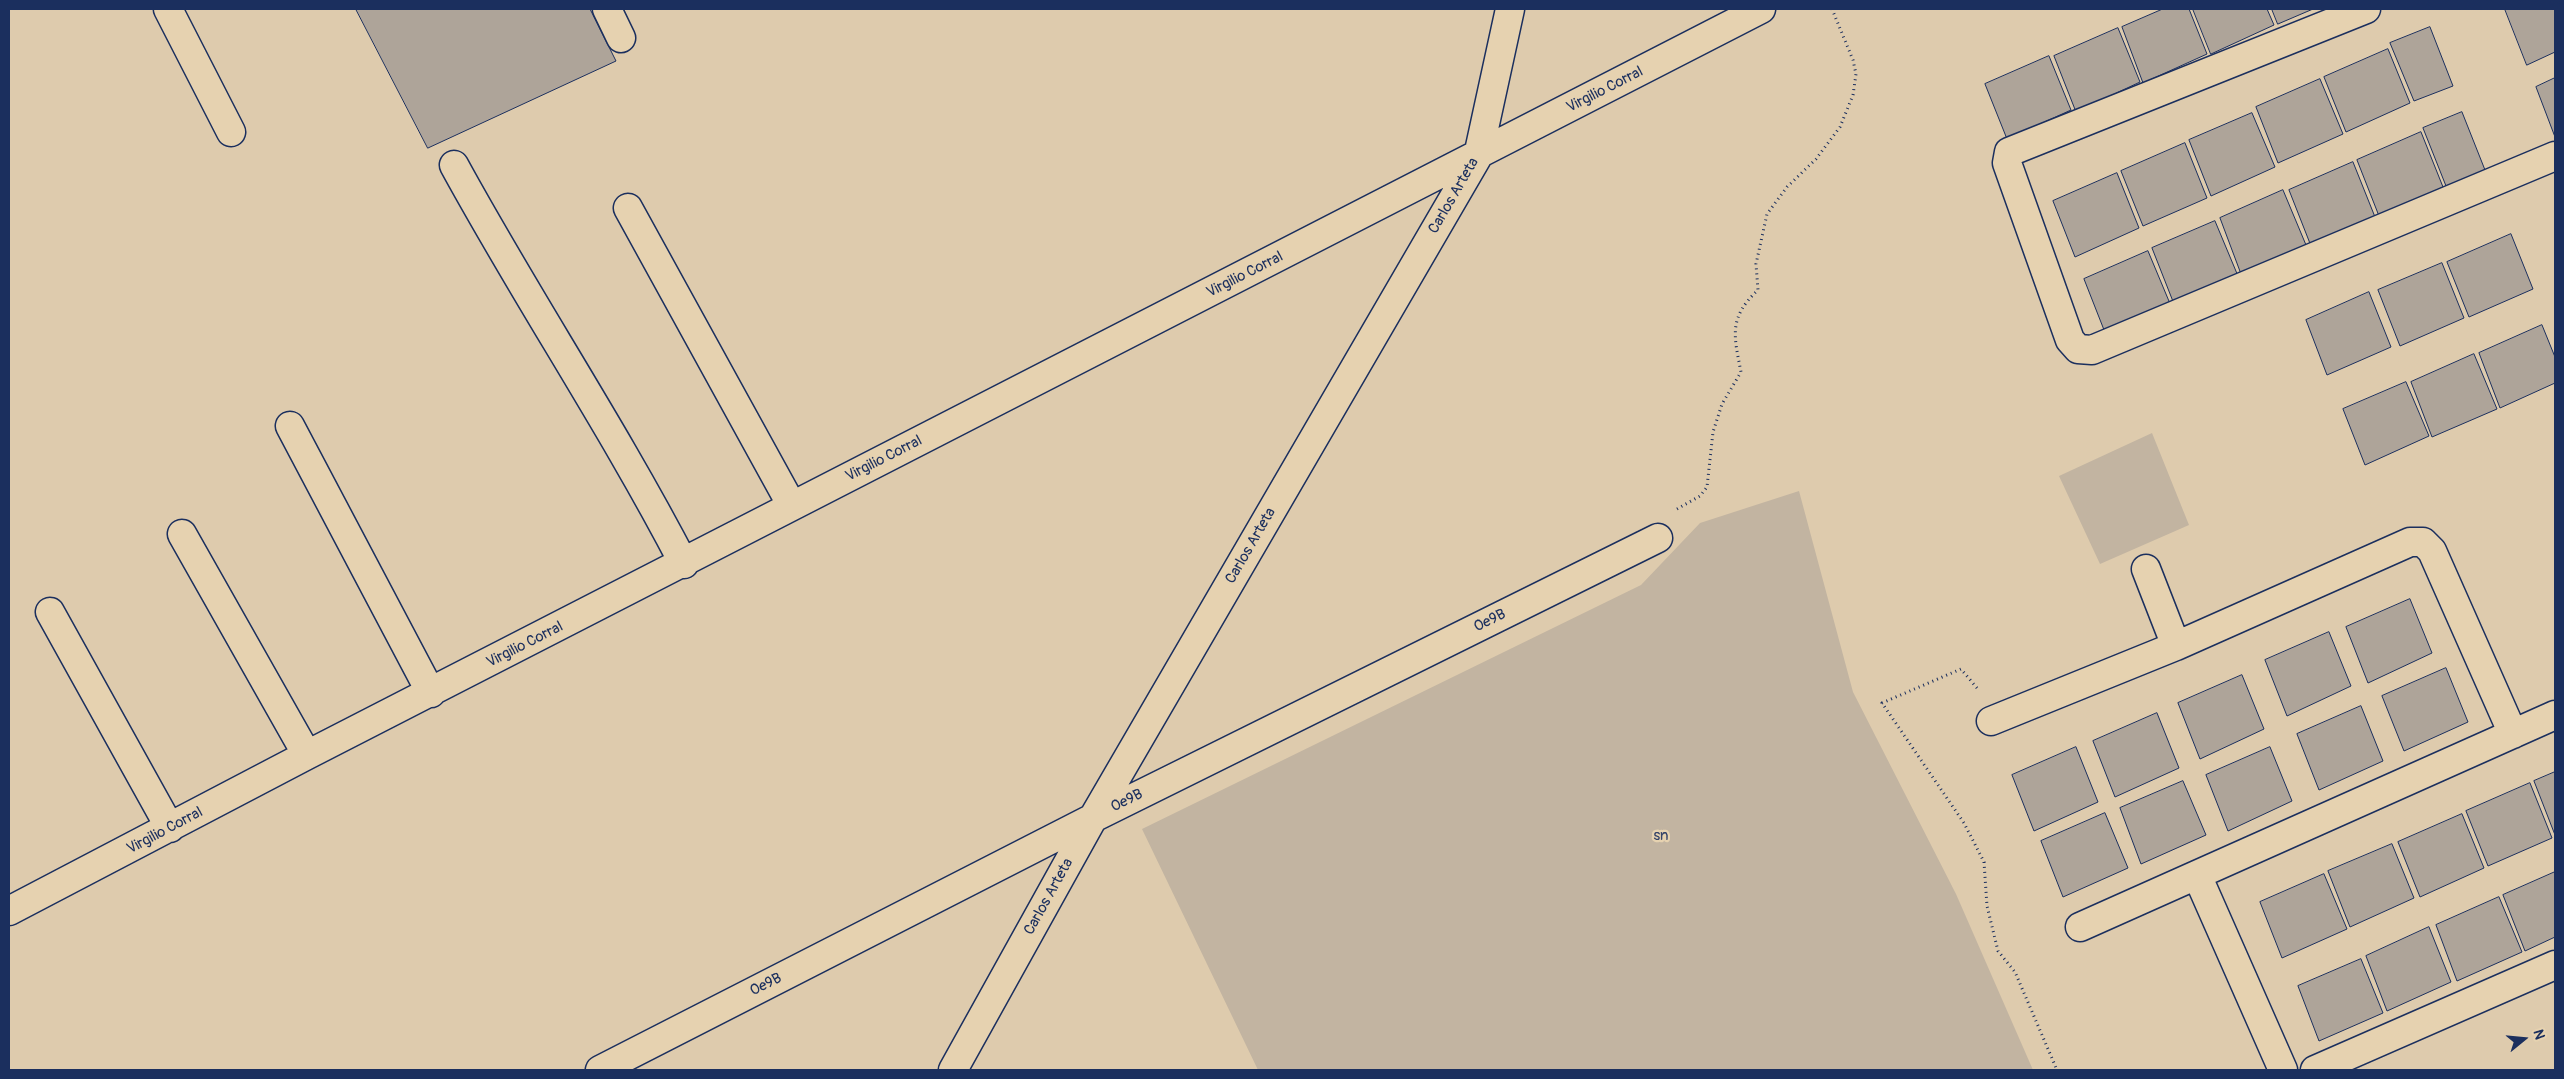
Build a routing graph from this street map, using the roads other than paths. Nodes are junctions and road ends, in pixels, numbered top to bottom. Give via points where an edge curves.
1 (168, 9) edge
2 (607, 9) edge
3 (1510, 9) edge
4 (1761, 9) edge
5 (2366, 9) edge
6 (621, 38) dead end
7 (231, 132) dead end
8 (1478, 156) junction
9 (2555, 156) edge
10 (454, 165) dead end
11 (628, 208) dead end
12 (290, 426) dead end
13 (792, 506) junction
14 (182, 534) dead end
15 (1658, 538) road end
16 (684, 564) junction
17 (2146, 569) dead end
18 (50, 612) dead end
19 (2176, 646) junction
20 (430, 693) junction
21 (2555, 715) edge
22 (1991, 721) dead end
23 (2514, 734) junction
24 (307, 755) junction
25 (1093, 818) junction
26 (170, 828) junction
27 (2197, 875) junction
28 (9, 912) edge
29 (2080, 927) dead end
30 (2555, 965) edge
31 (600, 1070) edge
32 (953, 1070) edge
33 (2284, 1070) edge
34 (2315, 1070) edge

1 - 7 street
2 - 6 street
3 - 8 street, Carlos Arteta
4 - 8 street, Virgilio Corral
5 - 9 street via 2008,152 2007,163 2070,340 2078,349 2092,350
8 - 13 street, Virgilio Corral
8 - 25 street, Carlos Arteta
10 - 16 street via 659,515
11 - 13 street
12 - 20 street
13 - 16 street, Virgilio Corral
14 - 24 street
15 - 25 street, Oe9B
16 - 20 street, Virgilio Corral
17 - 19 street
18 - 26 street
19 - 22 street
19 - 23 street via 2410,542 2423,542 2432,551
20 - 24 street, Virgilio Corral
21 - 23 street
23 - 27 street
24 - 26 street, Virgilio Corral
25 - 31 street, Oe9B
25 - 32 street, Carlos Arteta
26 - 28 street, Virgilio Corral
27 - 29 street
27 - 33 street
30 - 34 street

